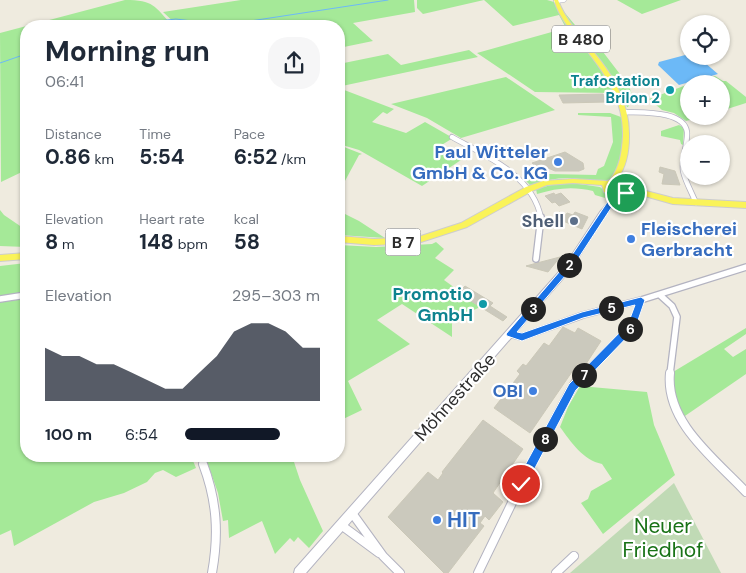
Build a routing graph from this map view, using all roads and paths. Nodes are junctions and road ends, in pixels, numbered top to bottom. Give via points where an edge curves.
1 (564, 0) edge
2 (556, 1) edge
3 (609, 76) joint
4 (625, 112) junction
5 (452, 137) dead end
6 (620, 171) junction
7 (608, 186) junction
8 (530, 189) junction
9 (621, 190) junction
10 (644, 194) junction
11 (664, 199) junction
12 (696, 203) junction
13 (746, 205) edge
14 (602, 214) junction
15 (345, 240) edge
16 (20, 256) edge
17 (0, 258) edge
18 (536, 259) dead end
19 (746, 268) edge
20 (20, 296) edge
21 (660, 296) junction
22 (0, 299) edge
23 (641, 300) junction
24 (510, 334) junction
25 (203, 464) dead end
26 (746, 492) edge
27 (352, 512) junction
28 (341, 525) junction
29 (383, 556) junction
30 (574, 556) dead end
31 (212, 573) edge
32 (298, 573) edge
33 (400, 573) edge
34 (478, 573) edge
35 (556, 573) edge

1 - 2 street
2 - 3 main road, B 480 via 566,21
3 - 4 main road, B 480
4 - 6 main road, B 480 via 626,145
4 - 12 street via 668,114 685,125 683,170
5 - 8 street via 507,170
6 - 7 main road, B 480
6 - 9 main road, B 480
6 - 10 main road via 626,183
7 - 8 main road, B 7 via 552,182
7 - 9 main road, B 7
7 - 14 street, Möhnestraße
8 - 15 main road, B 7 via 464,225 418,240
8 - 18 street via 541,216
9 - 10 main road, B 7
9 - 11 main road, B 7
9 - 14 street, Möhnestraße
10 - 11 main road, B 7
11 - 12 main road, B 7
12 - 13 main road, B 7
14 - 24 street, Möhnestraße via 569,266
16 - 17 main road
19 - 21 street
20 - 22 street
21 - 23 street
21 - 26 street via 672,306 677,317 669,389 674,407 684,426
23 - 24 street via 582,315 522,337
23 - 34 street via 632,326 569,393
24 - 27 street, Möhnestraße
25 - 31 street via 212,485 218,514
27 - 28 street, Möhnestraße
27 - 29 street
28 - 29 street
28 - 32 street, Möhnestraße
29 - 33 street
30 - 35 street

